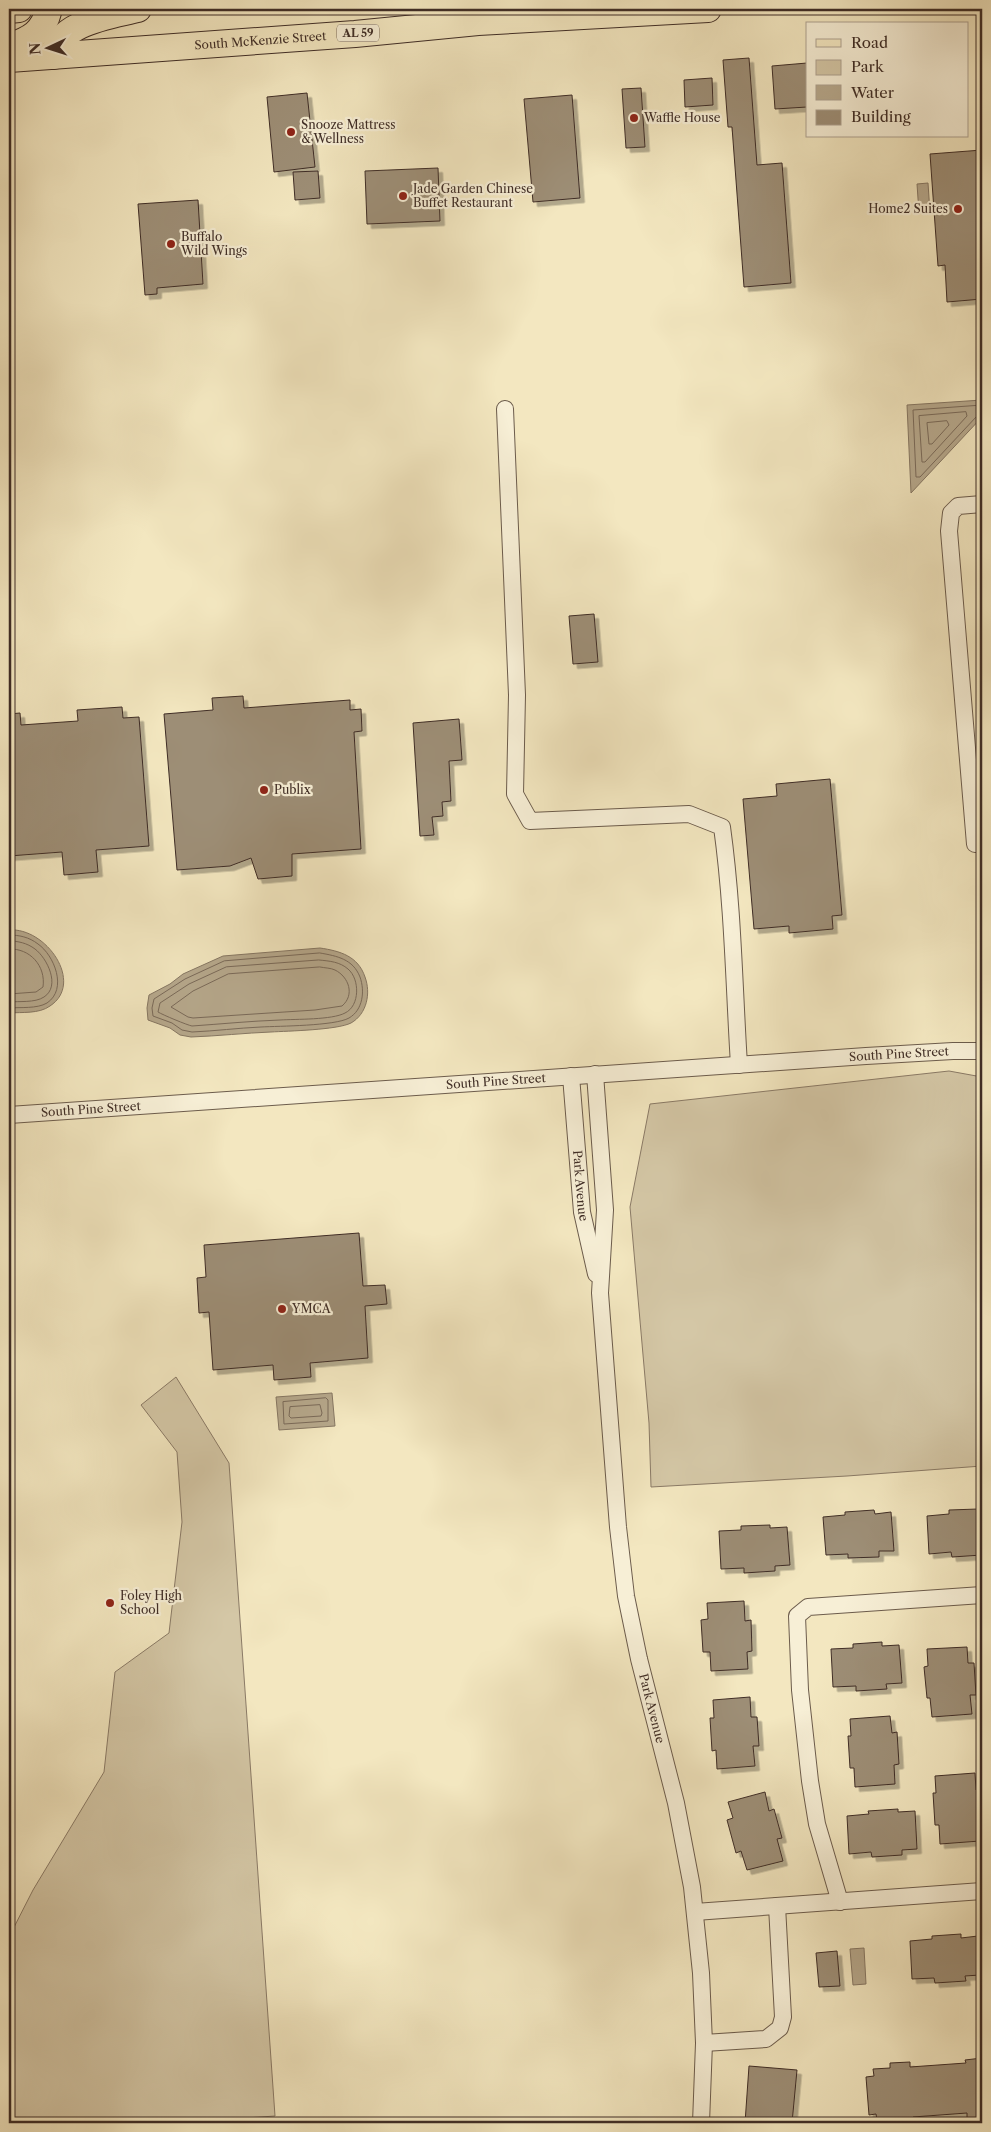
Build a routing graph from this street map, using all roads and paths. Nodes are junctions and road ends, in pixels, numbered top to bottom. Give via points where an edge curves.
1 (19, 9) edge
2 (49, 9) edge
3 (138, 9) edge
4 (708, 9) edge
5 (9, 10) edge
6 (9, 47) edge
7 (54, 56) junction
8 (9, 59) edge
9 (505, 409) dead end
10 (982, 504) edge
11 (982, 844) edge
12 (982, 1051) edge
13 (739, 1064) junction
14 (595, 1074) junction
15 (571, 1076) junction
16 (9, 1115) edge
17 (600, 1293) junction
18 (982, 1595) edge
19 (982, 1891) edge
20 (840, 1902) junction
21 (777, 1906) junction
22 (695, 1912) junction
23 (704, 2043) junction
24 (702, 2123) edge

1 - 5 main road
2 - 6 main road via 45,24 34,35
3 - 7 main road via 91,20 65,34 55,45
4 - 7 main road, South McKenzie Street / AL 59 via 478,22
7 - 8 main road, South McKenzie Street / AL 59
9 - 13 street via 517,695 515,794 530,821 689,814 722,827 730,883
10 - 11 street via 958,506 951,513 949,531 975,844
12 - 13 street, South Pine Street
13 - 14 street, South Pine Street
14 - 15 street, South Pine Street
14 - 17 street, Park Avenue via 605,1210
15 - 16 street, South Pine Street
15 - 17 street, Park Avenue via 582,1212
17 - 22 street, Park Avenue via 626,1596 676,1804
18 - 20 street via 808,1607 797,1616 800,1690 810,1781 818,1824
19 - 20 street
20 - 21 street
21 - 22 street
21 - 23 street via 783,2017 780,2028 766,2039
22 - 23 street, Park Avenue
23 - 24 street, Park Avenue

